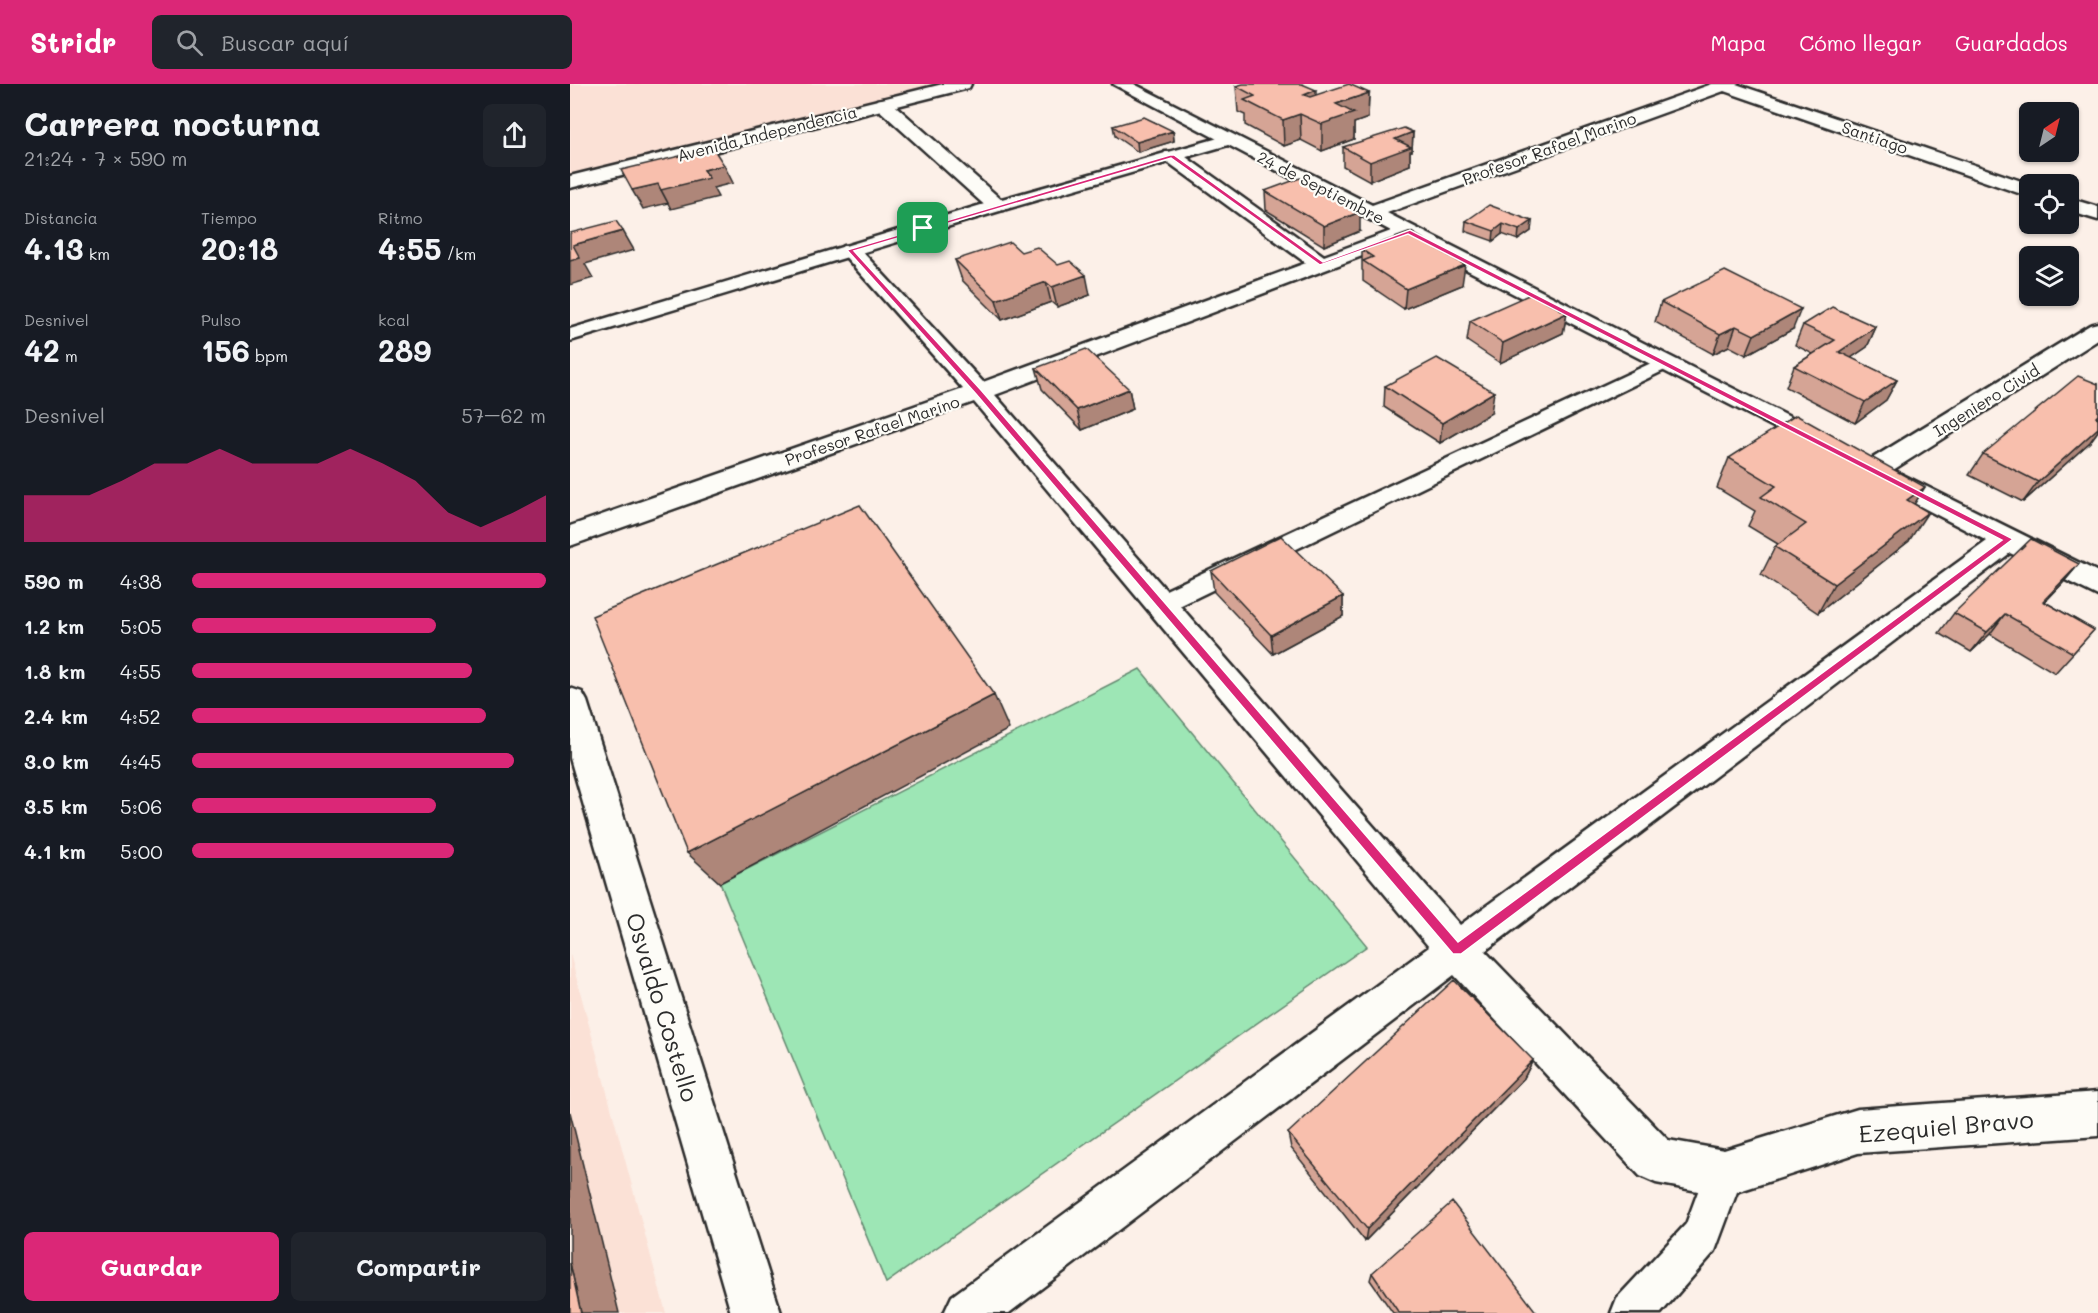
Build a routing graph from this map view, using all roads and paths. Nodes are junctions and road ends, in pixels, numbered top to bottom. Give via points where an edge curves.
1 (963, 84) edge
2 (1120, 84) edge
3 (1724, 84) edge
4 (882, 104) junction
5 (1229, 140) junction
6 (1172, 156) junction
7 (570, 182) edge
8 (2019, 187) edge
9 (996, 206) junction
10 (2079, 208) edge
11 (1370, 212) junction
12 (2098, 214) edge
13 (1408, 232) junction
14 (850, 250) junction
15 (1323, 264) junction
16 (2098, 330) edge
17 (570, 334) edge
18 (1664, 363) junction
19 (979, 392) junction
20 (1856, 461) junction
21 (570, 536) edge
22 (2009, 539) junction
23 (2098, 585) edge
24 (1160, 604) junction
25 (570, 701) edge
26 (1457, 950) junction
27 (2098, 1114) edge
28 (1724, 1173) junction
29 (756, 1313) edge
30 (969, 1313) edge
31 (1632, 1313) edge

1 - 4 street, Avenida Independencia
2 - 5 street, 24 de Septiembre
3 - 8 street, Santiago
3 - 11 street, Profesor Rafael Marino
4 - 7 street, Avenida Independencia
4 - 9 street
5 - 6 lane
5 - 11 street, 24 de Septiembre
6 - 9 lane
6 - 15 street
9 - 14 lane
10 - 12 street
11 - 13 street, 24 de Septiembre
13 - 15 street, Profesor Rafael Marino
13 - 18 street, 24 de Septiembre
14 - 17 lane
14 - 19 street
15 - 19 street, Profesor Rafael Marino
16 - 20 street, Ingeniero Civid
18 - 20 street, 24 de Septiembre
18 - 24 lane
19 - 21 street, Profesor Rafael Marino
19 - 24 street
20 - 22 street, 24 de Septiembre
22 - 23 street, 24 de Septiembre
22 - 26 street
24 - 26 street
25 - 29 street, Osvaldo Costello
26 - 28 street, Ezequiel Bravo via 1656,1160
26 - 30 street
27 - 28 street, Ezequiel Bravo via 1858,1131
28 - 31 lane via 1701,1237

